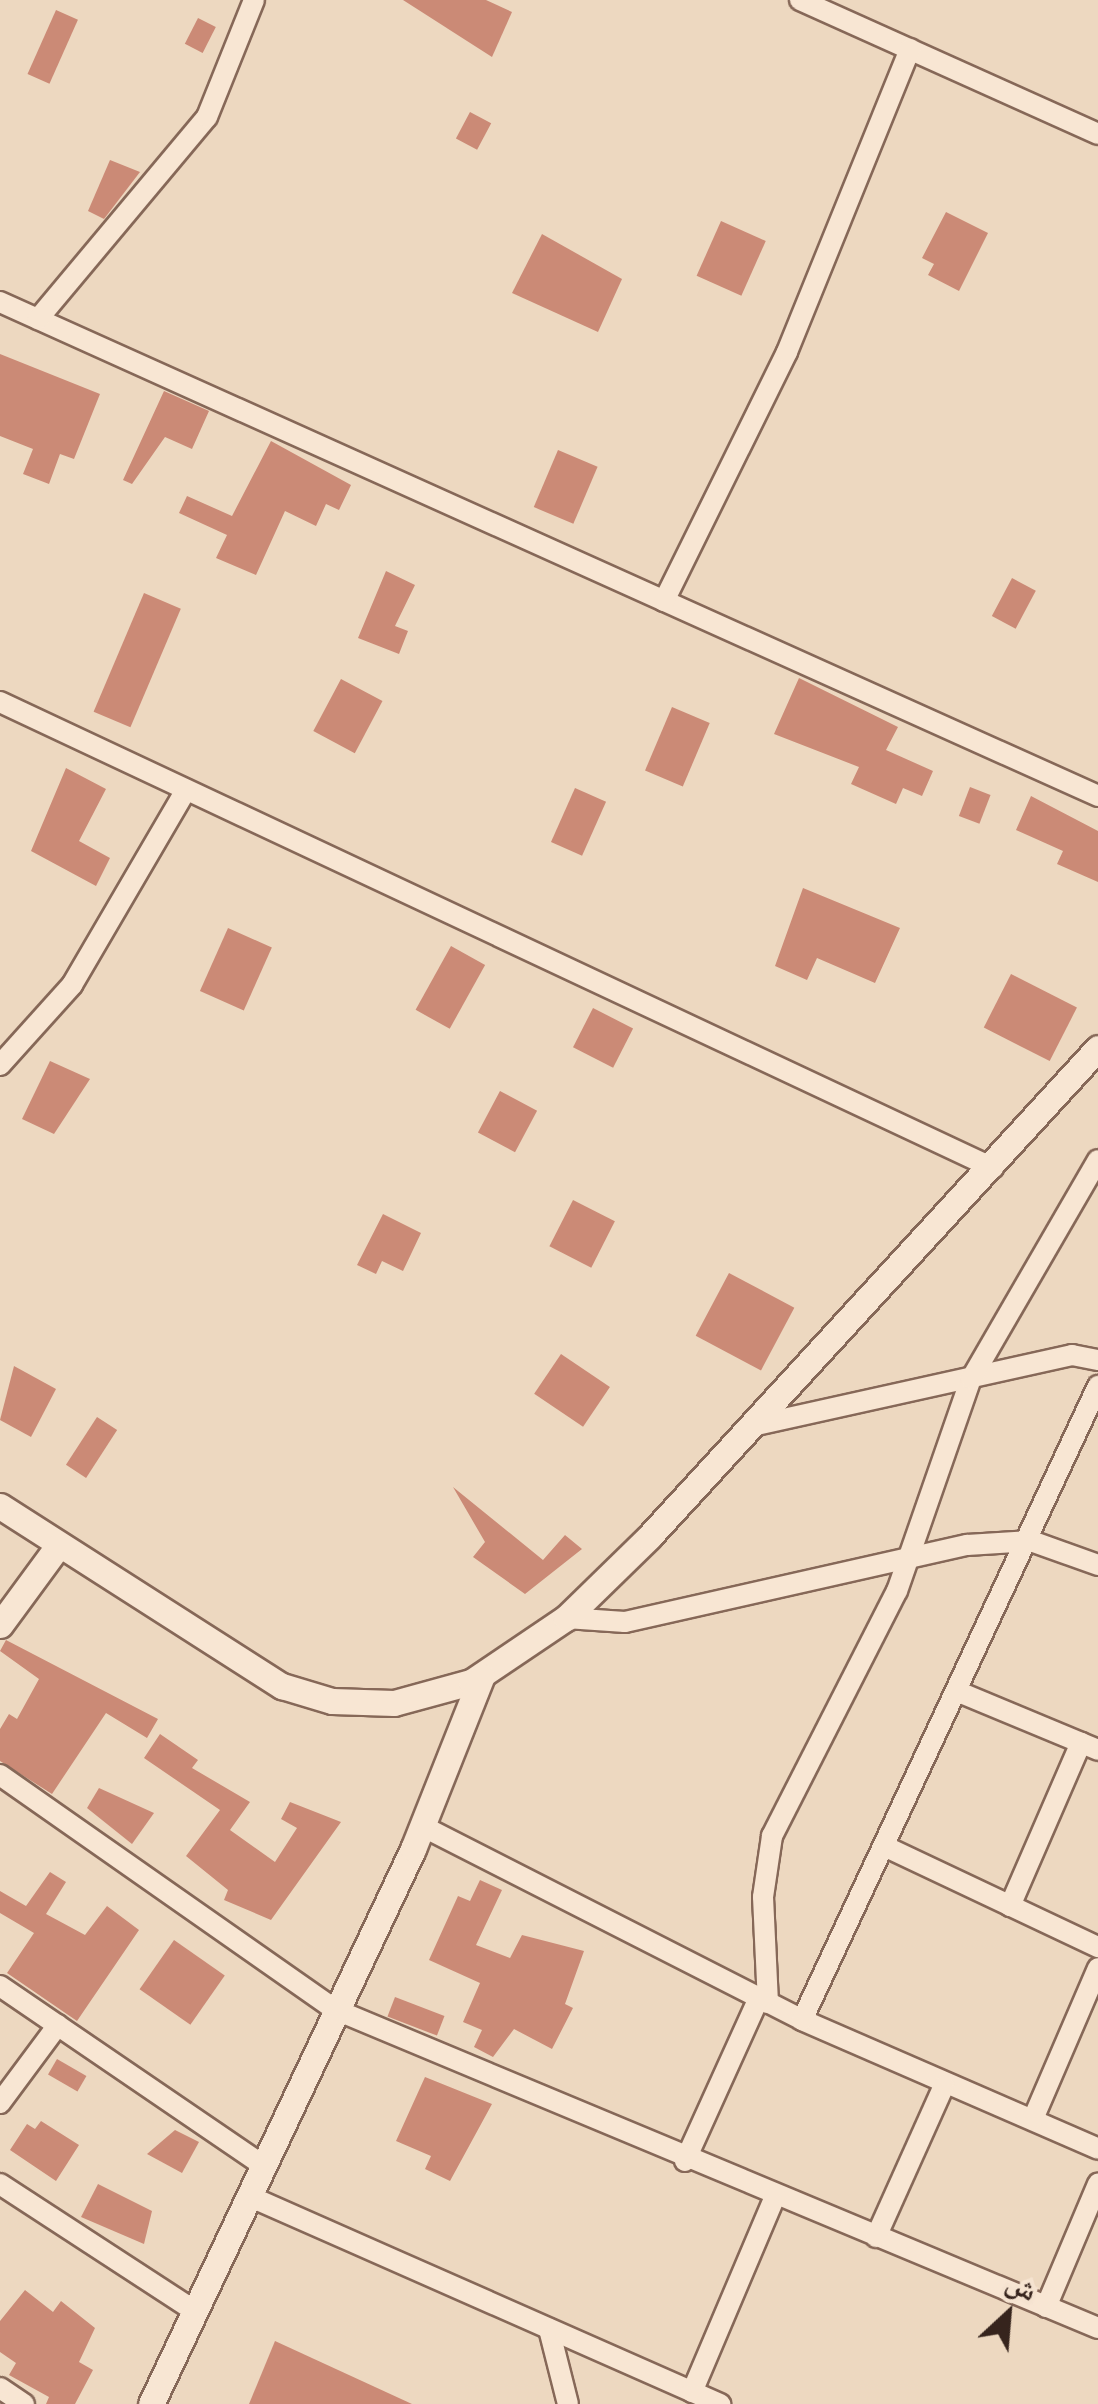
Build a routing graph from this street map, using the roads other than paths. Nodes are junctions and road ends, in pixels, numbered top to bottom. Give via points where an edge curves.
1 (254, 0) edge
2 (800, 0) edge
3 (910, 50) junction
4 (1098, 134) edge
5 (0, 302) edge
6 (38, 318) junction
7 (664, 601) junction
8 (0, 702) edge
9 (186, 790) junction
10 (1098, 796) edge
11 (1098, 1048) edge
12 (0, 1065) edge
13 (1098, 1160) edge
14 (993, 1168) junction
15 (1098, 1360) edge
16 (971, 1379) junction
17 (1098, 1386) edge
18 (752, 1426) junction
19 (0, 1506) edge
20 (1032, 1541) junction
21 (58, 1546) junction
22 (910, 1557) junction
23 (1098, 1565) edge
24 (566, 1618) junction
25 (0, 1625) edge
26 (482, 1676) junction
27 (959, 1692) junction
28 (1090, 1746) edge
29 (0, 1775) edge
30 (422, 1826) junction
31 (884, 1846) junction
32 (1010, 1906) junction
33 (1098, 1947) edge
34 (1098, 1968) edge
35 (0, 1986) edge
36 (763, 2000) junction
37 (334, 2009) junction
38 (802, 2020) junction
39 (58, 2025) junction
40 (944, 2086) junction
41 (0, 2102) edge
42 (1032, 2119) junction
43 (1098, 2149) edge
44 (685, 2161) junction
45 (264, 2166) junction
46 (0, 2184) edge
47 (1098, 2184) edge
48 (775, 2196) junction
49 (251, 2197) junction
50 (876, 2236) junction
51 (1046, 2308) junction
52 (196, 2312) junction
53 (1098, 2328) edge
54 (549, 2329) junction
55 (0, 2388) edge
56 (692, 2392) junction
57 (24, 2404) edge
58 (151, 2404) edge
59 (568, 2404) edge
60 (720, 2404) edge

1 - 6 street via 206,117
2 - 3 street
3 - 4 street
3 - 7 street via 787,352
5 - 6 street
6 - 7 street
7 - 10 street
8 - 9 street
9 - 12 street via 72,985
9 - 14 street
11 - 14 street
13 - 16 street
14 - 18 street
15 - 16 street via 1072,1354
16 - 18 street
16 - 22 street
17 - 20 street
18 - 24 street
19 - 21 street
20 - 22 street
20 - 23 street
20 - 27 street
21 - 25 street
21 - 26 street via 228,1660 306,1694 394,1704
22 - 24 street via 625,1622
22 - 36 street via 772,1836 763,1896
24 - 26 street
26 - 30 street
27 - 28 street
27 - 31 street
28 - 32 street
29 - 37 street
30 - 36 street
30 - 37 street
31 - 32 street
31 - 38 street
32 - 33 street
34 - 42 street
35 - 39 street
36 - 38 street
36 - 44 street
37 - 44 street
37 - 45 street
38 - 40 street
39 - 41 street
39 - 45 street
40 - 42 street
40 - 50 street
42 - 43 street
44 - 48 street
45 - 49 street
46 - 52 street
47 - 51 street
48 - 50 street
48 - 56 street
49 - 52 street
49 - 54 street
50 - 51 street
51 - 53 street
52 - 58 street
54 - 56 street
54 - 59 street
55 - 57 street
56 - 60 street

